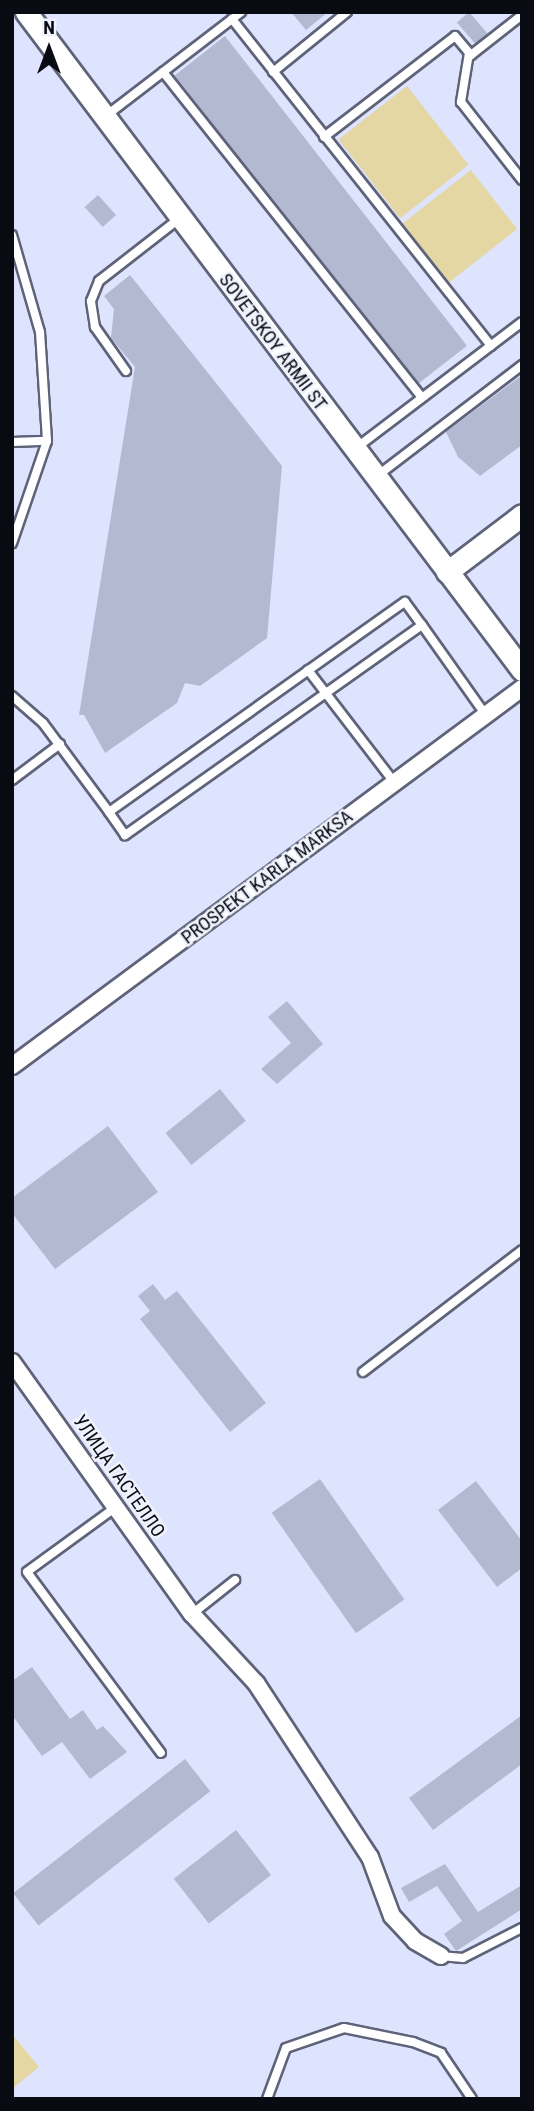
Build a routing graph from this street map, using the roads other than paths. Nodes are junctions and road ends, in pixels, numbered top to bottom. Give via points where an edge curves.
1 (26, 12) edge
2 (241, 12) edge
3 (348, 12) edge
4 (521, 17) edge
5 (232, 19) junction
6 (469, 53) junction
7 (163, 72) junction
8 (273, 72) junction
9 (104, 117) junction
10 (324, 138) junction
11 (522, 180) edge
12 (180, 218) junction
13 (12, 235) edge
14 (522, 322) edge
15 (491, 346) junction
16 (522, 365) edge
17 (126, 371) dead end
18 (422, 398) junction
19 (47, 441) junction
20 (12, 442) edge
21 (354, 450) junction
22 (374, 478) junction
23 (522, 515) edge
24 (12, 543) edge
25 (447, 572) junction
26 (422, 625) junction
27 (308, 670) junction
28 (522, 670) edge
29 (522, 688) edge
30 (326, 693) junction
31 (12, 696) edge
32 (485, 714) junction
33 (61, 744) junction
34 (12, 780) edge
35 (394, 782) junction
36 (109, 812) junction
37 (12, 1066) edge
38 (522, 1250) edge
39 (12, 1362) edge
40 (363, 1372) dead end
41 (116, 1507) junction
42 (235, 1580) dead end
43 (192, 1614) junction
44 (161, 1753) dead end
45 (522, 1928) edge
46 (441, 1956) joint
47 (267, 2099) edge
48 (472, 2099) edge

1 - 9 main road, SOVETSKOY ARMII ST
2 - 5 lane
3 - 8 lane
4 - 6 lane
5 - 7 lane
5 - 8 lane
6 - 10 lane via 455,36
6 - 11 lane via 461,102
7 - 9 lane
7 - 18 lane
8 - 10 lane
9 - 12 main road, SOVETSKOY ARMII ST
10 - 15 lane
12 - 17 lane via 99,281 91,301 95,327
12 - 21 main road, SOVETSKOY ARMII ST
13 - 19 lane via 40,332
14 - 15 lane
15 - 18 lane
16 - 22 lane
18 - 21 lane
19 - 20 lane
19 - 24 lane
21 - 22 main road, SOVETSKOY ARMII ST
22 - 25 main road, SOVETSKOY ARMII ST
23 - 25 main road
25 - 28 main road, SOVETSKOY ARMII ST
26 - 27 lane via 405,602
26 - 30 lane
26 - 32 lane
27 - 30 lane
27 - 36 lane
29 - 32 street, PROSPEKT KARLA MARKSA
30 - 35 lane
30 - 36 lane via 125,835
31 - 33 lane
32 - 35 street, PROSPEKT KARLA MARKSA
33 - 34 lane
33 - 36 lane
35 - 37 street, PROSPEKT KARLA MARKSA
38 - 40 lane
39 - 41 street, УЛИЦА ГАСТЕЛЛО
41 - 43 street, УЛИЦА ГАСТЕЛЛО
41 - 44 lane via 27,1572
42 - 43 lane
43 - 46 street, УЛИЦА ГАСТЕЛЛО via 256,1682 323,1782 370,1857 392,1916 415,1941
45 - 46 lane via 463,1958
47 - 48 lane via 286,2048 344,2028 413,2042 441,2053

